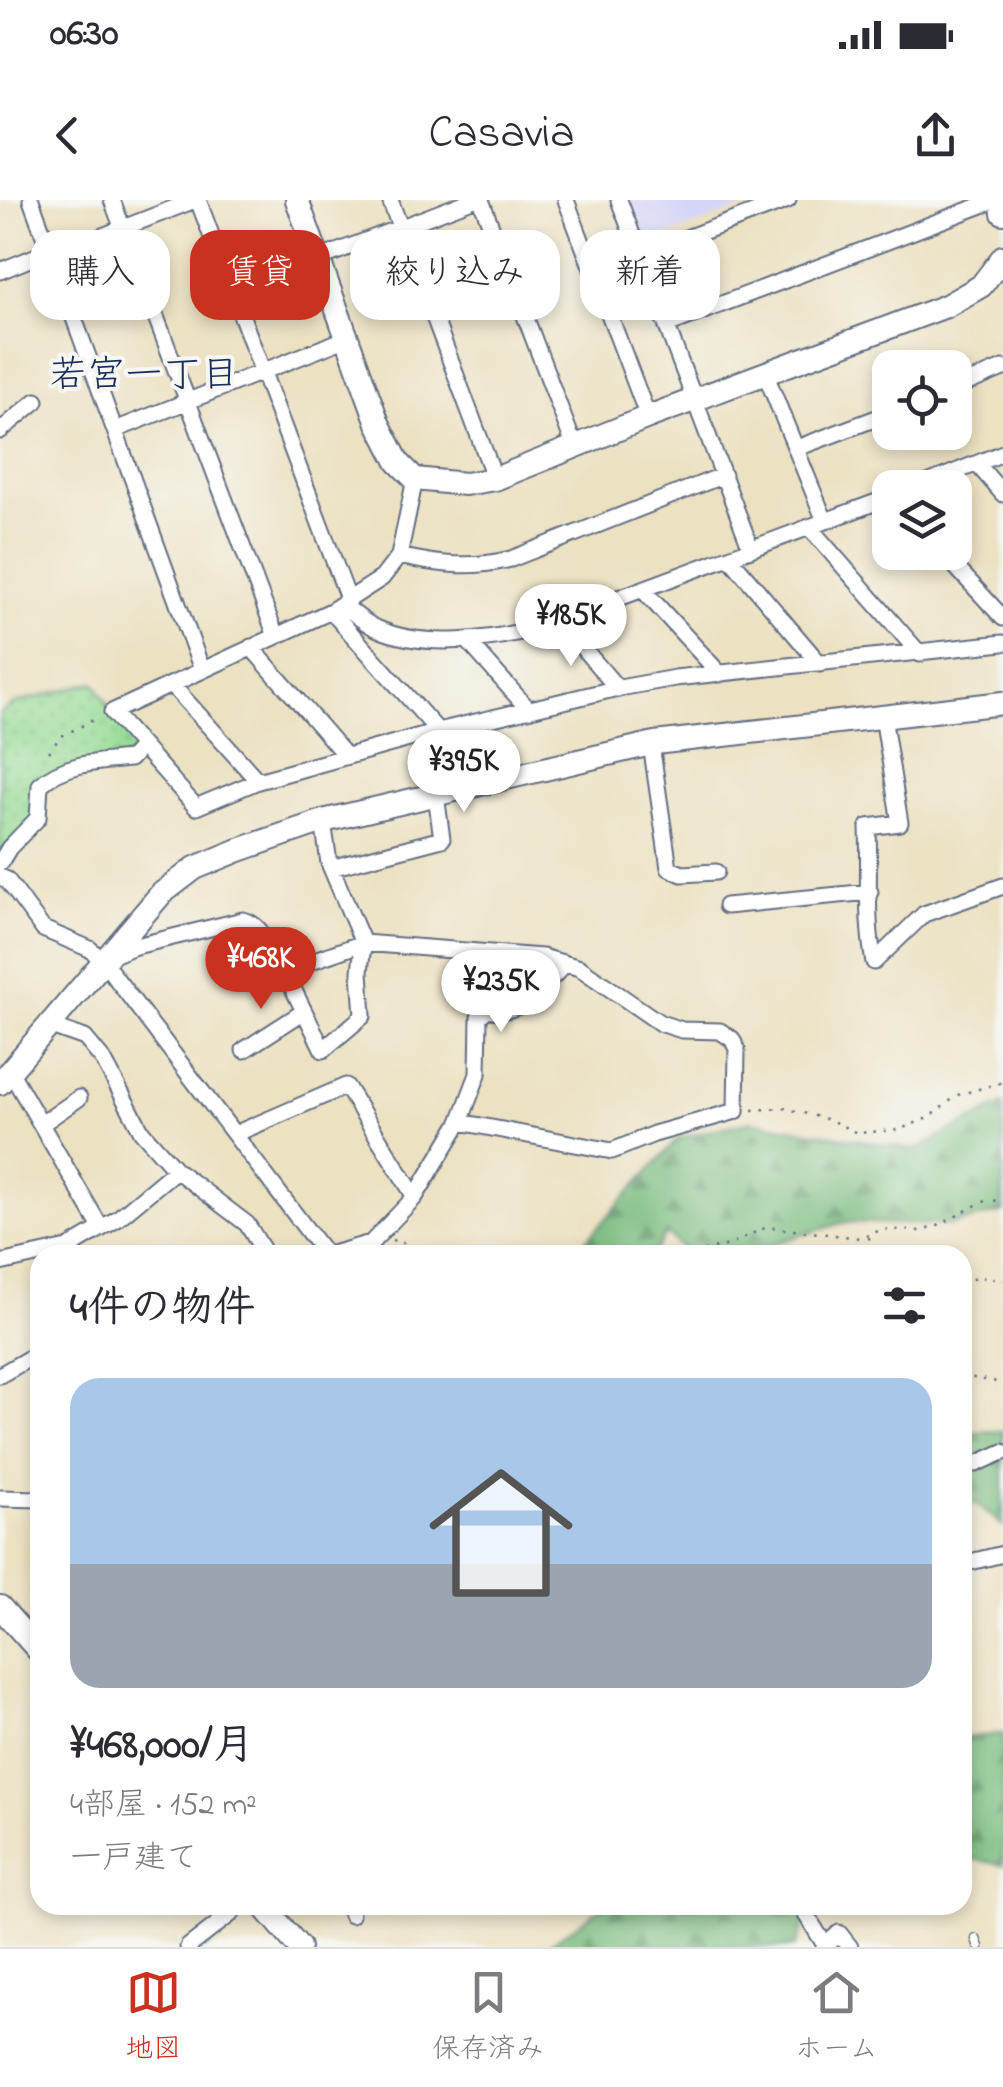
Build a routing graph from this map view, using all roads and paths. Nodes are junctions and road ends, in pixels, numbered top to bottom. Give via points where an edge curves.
1 (30, 200) edge
2 (112, 200) edge
3 (197, 200) edge
4 (298, 200) edge
5 (390, 200) edge
6 (472, 200) edge
7 (481, 200) edge
8 (566, 200) edge
9 (620, 200) edge
10 (788, 200) edge
11 (998, 200) edge
12 (1003, 213) edge
13 (122, 228) junction
14 (401, 228) junction
15 (41, 230) edge
16 (116, 230) edge
17 (308, 230) edge
18 (631, 230) edge
19 (708, 230) edge
20 (330, 255) edge
21 (1003, 257) edge
22 (30, 261) edge
23 (0, 271) edge
24 (330, 293) edge
25 (74, 320) edge
26 (665, 320) edge
27 (667, 324) junction
28 (346, 339) junction
29 (1003, 368) edge
30 (263, 371) junction
31 (766, 374) junction
32 (972, 381) edge
33 (696, 400) junction
34 (36, 401) dead end
35 (187, 401) junction
36 (648, 417) junction
37 (872, 420) edge
38 (1, 426) edge
39 (114, 430) junction
40 (574, 446) junction
41 (796, 448) junction
42 (1003, 453) edge
43 (977, 464) junction
44 (962, 470) edge
45 (724, 475) junction
46 (415, 479) junction
47 (495, 479) junction
48 (1003, 494) edge
49 (872, 504) edge
50 (817, 524) junction
51 (751, 549) junction
52 (399, 556) junction
53 (729, 557) junction
54 (959, 570) edge
55 (642, 590) junction
56 (341, 606) junction
57 (1003, 618) edge
58 (558, 620) junction
59 (276, 636) junction
60 (467, 640) junction
61 (1003, 644) edge
62 (251, 648) junction
63 (920, 654) junction
64 (820, 664) junction
65 (202, 670) junction
66 (720, 674) junction
67 (172, 684) junction
68 (618, 689) junction
69 (1003, 702) edge
70 (529, 710) junction
71 (112, 712) junction
72 (883, 716) junction
73 (438, 731) junction
74 (651, 744) junction
75 (142, 746) junction
76 (48, 752) dead end
77 (346, 756) junction
78 (258, 781) junction
79 (436, 795) junction
80 (324, 821) junction
81 (0, 863) edge
82 (331, 868) junction
83 (716, 872) dead end
84 (0, 877) edge
85 (1003, 886) edge
86 (870, 892) junction
87 (726, 906) dead end
88 (363, 943) junction
89 (102, 960) junction
90 (281, 964) junction
91 (564, 964) junction
92 (304, 1012) junction
93 (48, 1025) junction
94 (244, 1050) dead end
95 (5, 1076) edge
96 (1003, 1082) edge
97 (79, 1098) dead end
98 (736, 1111) junction
99 (460, 1122) junction
100 (43, 1123) junction
101 (235, 1134) junction
102 (176, 1170) junction
103 (415, 1197) junction
104 (1003, 1200) edge
105 (101, 1228) junction
106 (869, 1235) junction
107 (73, 1245) edge
108 (260, 1245) edge
109 (319, 1245) edge
110 (375, 1245) edge
111 (379, 1245) edge
112 (407, 1245) edge
113 (729, 1245) edge
114 (870, 1245) edge
115 (30, 1256) edge
116 (0, 1263) edge
117 (972, 1280) edge
118 (1003, 1280) edge
119 (30, 1358) edge
120 (0, 1375) edge
121 (972, 1378) edge
122 (1003, 1383) edge
123 (1003, 1452) edge
124 (972, 1463) edge
125 (0, 1498) edge
126 (30, 1499) edge
127 (1003, 1554) edge
128 (972, 1562) edge
129 (0, 1606) edge
130 (30, 1640) edge
131 (231, 1915) edge
132 (272, 1915) edge
133 (806, 1915) edge
134 (824, 1946) edge
135 (188, 1947) edge
136 (300, 1947) edge
137 (850, 1947) edge

1 - 15 street
2 - 13 street
3 - 13 street
3 - 30 street
4 - 17 street
5 - 14 street
6 - 14 street
7 - 40 street
8 - 36 street
9 - 18 street
10 - 19 street
11 - 12 street
11 - 27 street
13 - 16 street
13 - 35 street
14 - 20 street
14 - 47 street
21 - 31 street via 981,286 946,306
22 - 23 street
24 - 28 street
25 - 39 street
26 - 27 street
27 - 33 street
28 - 30 street
28 - 46 street via 378,423
29 - 32 street
30 - 35 street
30 - 56 street
31 - 33 street
31 - 41 street
33 - 36 street
33 - 45 street
34 - 38 street
35 - 39 street
35 - 59 street
36 - 40 street
37 - 41 street
39 - 65 street
40 - 47 street
41 - 50 street
42 - 43 street
43 - 44 street
43 - 48 street
45 - 51 street
45 - 52 street via 511,560 442,566
46 - 47 street
46 - 52 street
49 - 50 street
50 - 51 street
50 - 63 street
51 - 53 street
52 - 56 street via 382,578
53 - 55 street
53 - 64 street
54 - 57 street
55 - 58 street
55 - 66 street
56 - 59 street
56 - 60 street via 376,628
56 - 73 street
58 - 60 street via 500,638
58 - 68 street
59 - 62 street
60 - 70 street
61 - 63 street
62 - 65 street
62 - 77 street
63 - 64 street
64 - 66 street
65 - 67 street
66 - 68 street
67 - 71 street
67 - 78 street
68 - 70 street
69 - 72 street
70 - 73 street
71 - 75 street
71 - 76 path via 60,737
72 - 74 street
72 - 86 street via 900,823 868,827
73 - 77 street
74 - 79 street
74 - 83 street via 669,868
75 - 78 street via 196,807
75 - 81 street via 130,760 53,773 40,786 38,818
77 - 78 street
79 - 80 street
79 - 82 street via 442,839
80 - 82 street
80 - 89 street via 195,868 160,894
82 - 88 street
84 - 89 street via 43,930
85 - 86 street via 924,914 874,962
86 - 87 street
88 - 90 street via 294,968
88 - 91 street
88 - 92 street via 363,1016 324,1050
89 - 90 street via 244,920 266,935
89 - 93 street
89 - 101 street
90 - 92 street
91 - 98 street via 660,1023 732,1039
91 - 99 street via 523,1005 488,1009 479,1017 478,1074
92 - 94 street
93 - 95 street
93 - 102 street via 84,1038 104,1060 142,1132
95 - 100 street
96 - 98 path via 958,1095 898,1130 857,1133 784,1108
97 - 100 street
98 - 99 street via 612,1151
99 - 103 street
100 - 105 street
101 - 103 street via 346,1086
101 - 109 street
102 - 105 street
102 - 108 street via 247,1224
103 - 110 street
104 - 106 path via 982,1202 921,1231
105 - 107 street
106 - 113 path via 767,1227
106 - 114 path
111 - 112 path
115 - 116 street
117 - 118 path
119 - 120 street
121 - 122 path
123 - 124 street
125 - 126 street
127 - 128 street
129 - 130 street
131 - 135 street
132 - 136 street
133 - 134 street
134 - 137 street via 839,1933

